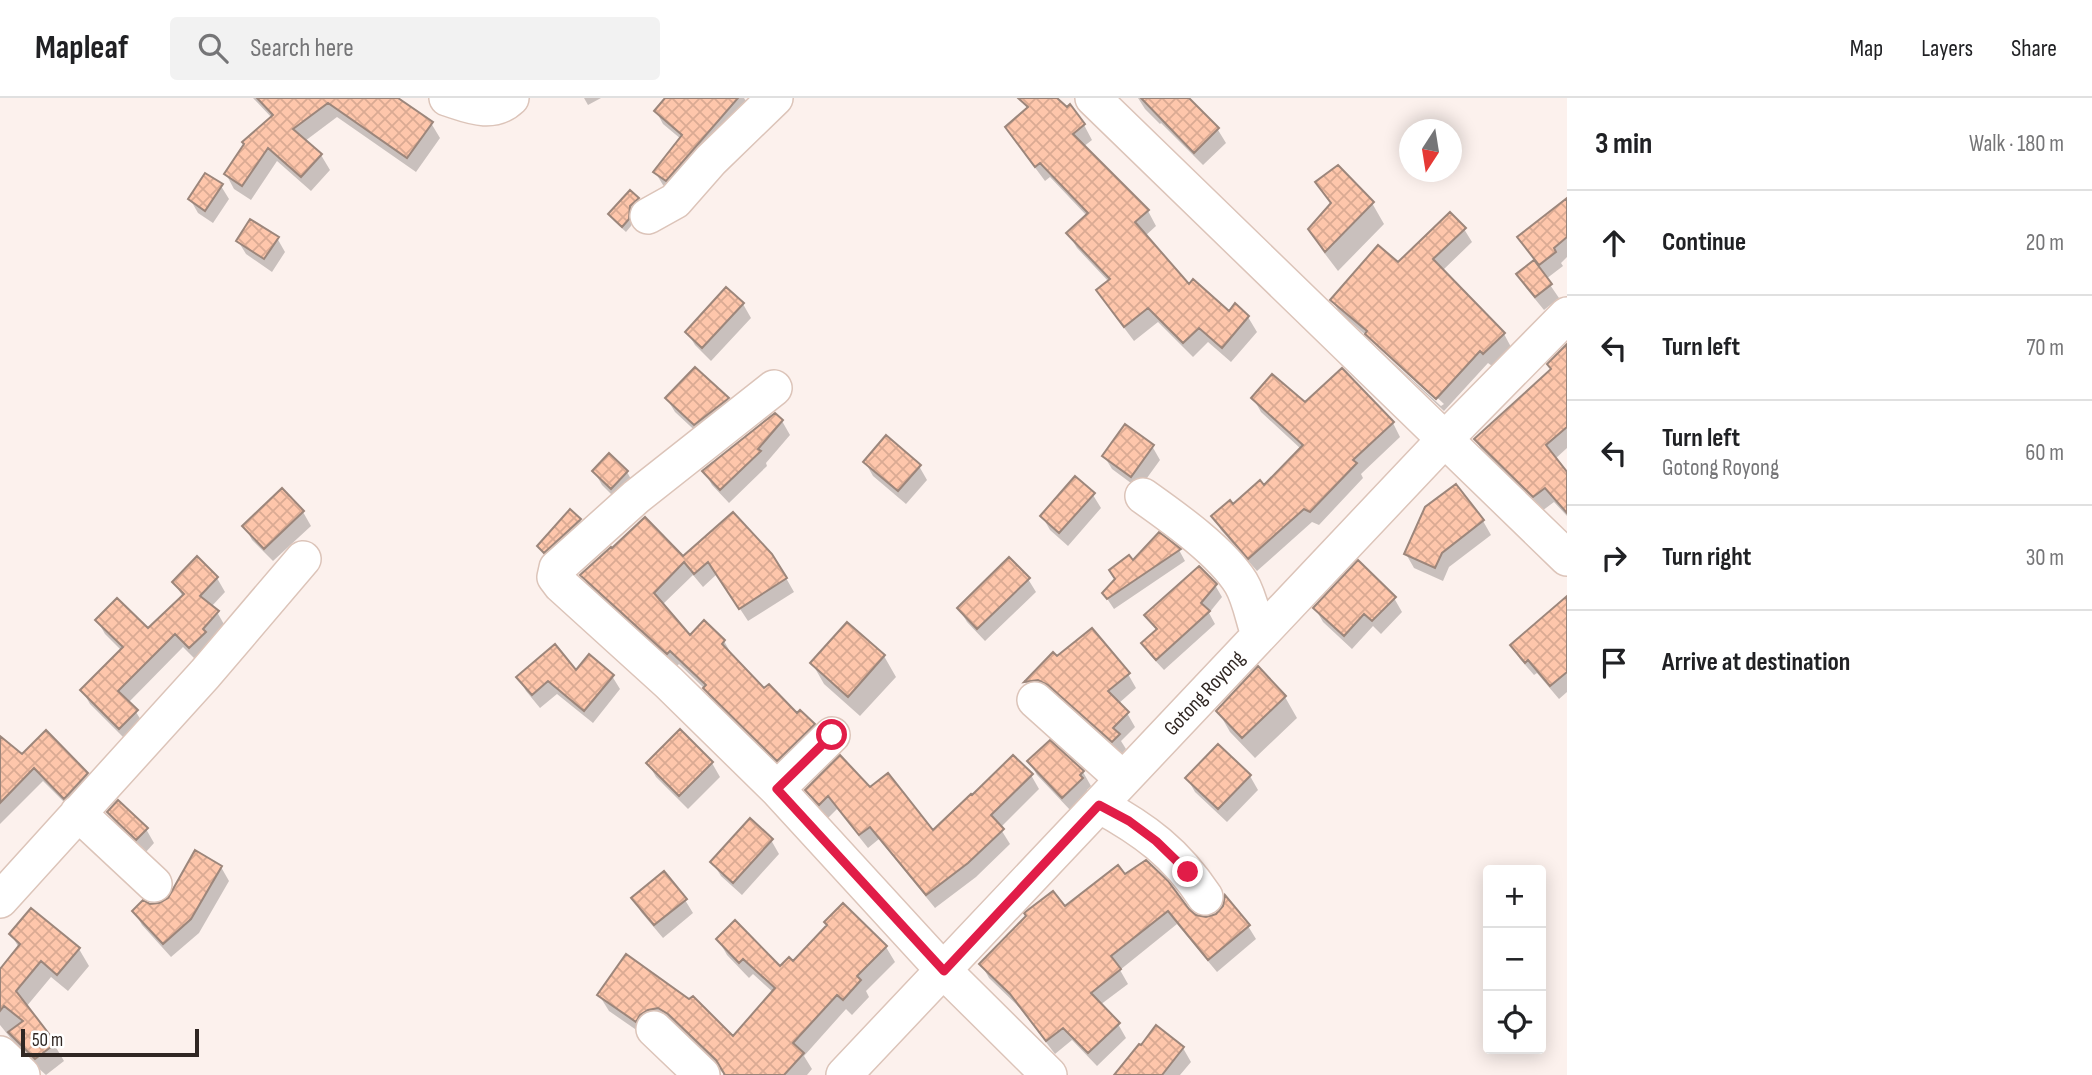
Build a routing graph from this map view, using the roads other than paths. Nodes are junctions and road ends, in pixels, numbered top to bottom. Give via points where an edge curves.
1 (447, 98) edge
2 (511, 98) edge
3 (775, 98) edge
4 (1107, 102) edge
5 (648, 216) dead end
6 (1567, 314) edge
7 (774, 388) dead end
8 (1444, 440) junction
9 (1143, 496) dead end
10 (1567, 558) edge
11 (303, 559) dead end
12 (1259, 635) junction
13 (1035, 700) dead end
14 (832, 735) dead end
15 (1124, 779) junction
16 (777, 789) junction
17 (1099, 805) junction
18 (78, 813) junction
19 (154, 884) dead end
20 (1205, 897) dead end
21 (0, 901) edge
22 (944, 971) junction
23 (654, 1029) dead end
24 (0, 1054) edge
25 (22, 1075) edge
26 (702, 1075) edge
27 (844, 1075) edge
28 (1049, 1075) edge

1 - 2 street via 495,108
3 - 5 street via 675,201
4 - 8 street
6 - 8 street, Gotong Royong
7 - 16 street via 636,497 557,568 555,577
8 - 10 street
8 - 12 street, Gotong Royong
9 - 12 street via 1181,523 1231,570 1247,596
11 - 18 street
12 - 15 street, Gotong Royong
13 - 15 street
14 - 16 street
15 - 17 street, Gotong Royong
16 - 22 street
17 - 20 street via 1156,841 1188,872
17 - 22 street, Gotong Royong
18 - 19 street
18 - 21 street
22 - 27 street, Gotong Royong
22 - 28 street
23 - 26 street
24 - 25 street

